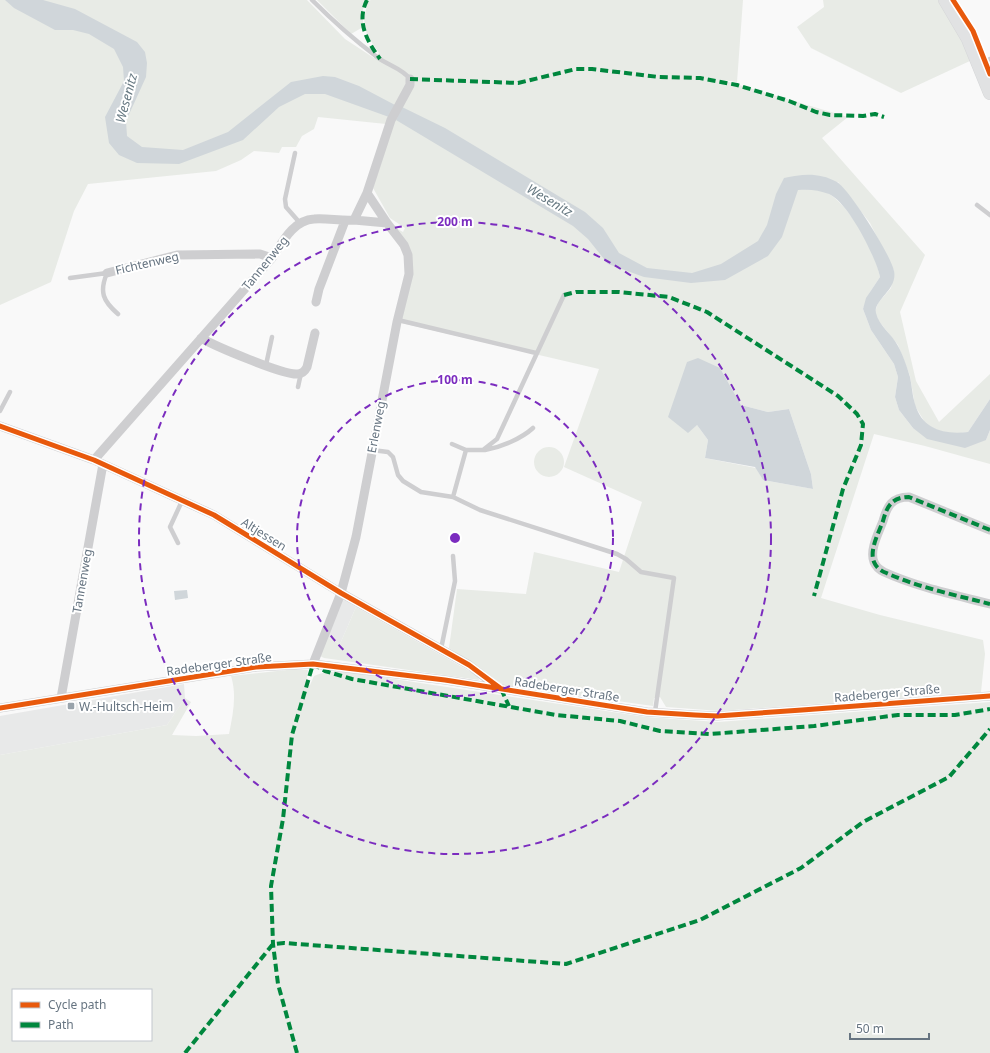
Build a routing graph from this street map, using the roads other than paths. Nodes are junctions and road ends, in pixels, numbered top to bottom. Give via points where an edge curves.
1 (312, 0) edge
2 (945, 0) edge
3 (984, 62) edge
4 (410, 79) joint
5 (990, 93) edge
6 (295, 153) dead end
7 (367, 193) junction
8 (977, 205) dead end
9 (990, 216) edge
10 (350, 221) junction
11 (300, 223) junction
12 (387, 224) junction
13 (272, 258) junction
14 (108, 273) junction
15 (70, 278) dead end
16 (564, 295) dead end
17 (316, 302) dead end
18 (118, 314) dead end
19 (398, 320) junction
20 (315, 333) dead end
21 (272, 337) dead end
22 (201, 338) junction
23 (536, 353) junction
24 (266, 365) junction
25 (301, 373) junction
26 (298, 387) dead end
27 (10, 392) dead end
28 (0, 411) edge
29 (0, 426) edge
30 (533, 428) dead end
31 (452, 444) dead end
32 (372, 450) junction
33 (466, 450) junction
34 (483, 450) junction
35 (94, 460) junction
36 (103, 464) junction
37 (453, 497) junction
38 (182, 500) junction
39 (990, 530) edge
40 (178, 542) dead end
41 (453, 556) dead end
42 (341, 593) junction
43 (990, 604) edge
44 (441, 649) junction
45 (313, 664) junction
46 (501, 689) junction
47 (990, 696) edge
48 (61, 698) junction
49 (0, 708) edge
50 (656, 712) junction

1 - 4 lane via 348,36 380,59 407,74
2 - 3 main road
3 - 5 main road
4 - 7 street via 410,84 391,120
6 - 11 lane via 285,199 288,210
7 - 10 street
7 - 12 street, Erlenweg
8 - 9 lane
10 - 11 street via 312,219
10 - 12 street
10 - 17 street via 319,289
11 - 13 street, Tannenweg via 290,230
12 - 19 street, Erlenweg via 404,245 410,264
13 - 14 street, Fichtenweg via 260,254 177,255
13 - 22 street, Tannenweg
14 - 15 lane, Fichtenweg
14 - 18 lane via 103,291 106,303
16 - 23 lane
19 - 23 lane
19 - 32 street, Erlenweg
20 - 25 street via 307,367
21 - 24 lane
22 - 24 street
22 - 35 street, Tannenweg
23 - 34 lane via 497,439
24 - 25 street via 290,374
25 - 26 lane
27 - 28 lane
29 - 35 street, Altjessen
30 - 34 lane via 528,433 496,448
31 - 33 lane
32 - 37 lane via 388,452 393,456 398,475 410,486 421,492
32 - 42 street, Erlenweg via 356,537
33 - 34 lane
33 - 37 lane
35 - 36 street, Altjessen
36 - 38 street, Altjessen
36 - 48 street, Tannenweg
37 - 50 lane via 480,510 617,554 641,572 674,578
38 - 40 lane via 170,527
38 - 42 street, Altjessen via 227,523
39 - 43 street via 909,497 902,497 895,499 886,508 872,553 876,565 884,572
41 - 44 lane via 456,581
42 - 44 street, Altjessen
42 - 45 street, Erlenweg
44 - 46 street, Altjessen via 469,665
45 - 46 street, Radeberger Straße
45 - 48 street, Radeberger Straße via 256,667
46 - 50 street, Radeberger Straße
47 - 50 street, Radeberger Straße via 717,716
48 - 49 street, Radeberger Straße

